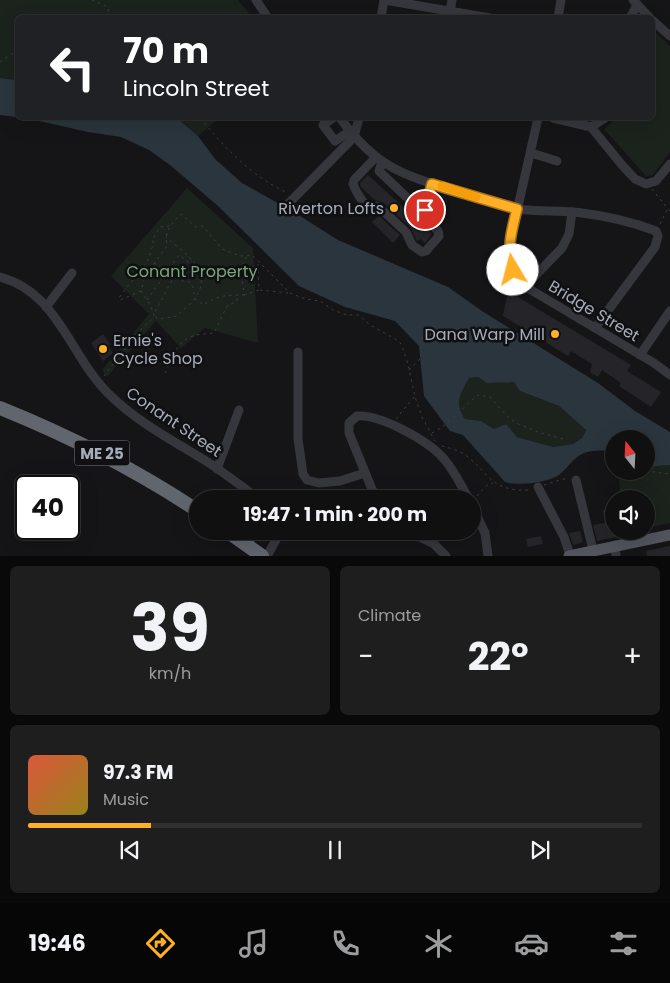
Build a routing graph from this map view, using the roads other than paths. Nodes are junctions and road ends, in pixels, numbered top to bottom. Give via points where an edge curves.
1 (256, 0) edge
2 (385, 0) edge
3 (452, 0) edge
4 (561, 0) edge
5 (635, 2) edge
6 (266, 15) edge
7 (381, 15) edge
8 (450, 15) edge
9 (558, 15) edge
10 (631, 15) edge
11 (647, 15) edge
12 (655, 23) edge
13 (670, 36) edge
14 (330, 120) edge
15 (342, 120) edge
16 (358, 120) edge
17 (538, 120) edge
18 (561, 120) edge
19 (602, 120) edge
20 (591, 127) junction
21 (352, 134) junction
22 (531, 152) junction
23 (379, 159) junction
24 (557, 161) dead end
25 (670, 164) edge
26 (432, 184) junction
27 (285, 207) dead end
28 (517, 209) junction
29 (425, 210) junction
30 (572, 212) junction
31 (513, 270) junction
32 (72, 273) dead end
33 (0, 277) edge
34 (495, 278) dead end
35 (525, 286) junction
36 (46, 307) junction
37 (670, 311) edge
38 (595, 328) junction
39 (298, 352) dead end
40 (640, 355) junction
41 (669, 371) edge
42 (0, 408) edge
43 (239, 410) dead end
44 (217, 469) junction
45 (365, 473) junction
46 (576, 480) road end
47 (538, 487) road end
48 (246, 490) edge
49 (372, 490) edge
50 (464, 490) edge
51 (189, 505) edge
52 (481, 524) edge
53 (670, 535) edge
54 (240, 540) edge
55 (276, 540) edge
56 (426, 540) edge
57 (593, 550) junction
58 (615, 550) edge
59 (569, 555) edge
60 (262, 556) edge
61 (267, 556) edge
62 (446, 556) edge
63 (488, 556) edge

1 - 6 street
2 - 7 street
2 - 8 street
3 - 8 street
4 - 9 street
5 - 10 street
5 - 11 street
12 - 13 street
14 - 21 street via 323,125 334,141
15 - 21 street
16 - 21 street
17 - 22 street, Bridge Street
18 - 20 street
19 - 20 street
20 - 25 street via 635,179 648,184 660,178
21 - 23 street
21 - 27 street
22 - 24 street
22 - 28 street, Bridge Street
23 - 26 street via 397,171
23 - 29 street via 379,171
23 - 29 street via 354,180 354,189 367,206 380,208 406,232 412,245 422,252 426,252 439,236 438,231 425,220
26 - 28 street
26 - 29 street
28 - 30 street
28 - 31 street, Bridge Street via 510,242
30 - 35 street via 569,234 562,248
30 - 38 street via 629,222 656,230 658,236 655,247
31 - 34 street via 503,266
31 - 35 street, Bridge Street
32 - 36 street
33 - 36 street, Conant Street via 25,288
35 - 38 street, Bridge Street
36 - 44 street, Conant Street via 111,397
37 - 40 street
38 - 40 street, Bridge Street
39 - 45 street via 298,439 303,474 308,480 319,483 340,481
40 - 41 street, Bridge Street
42 - 51 highway, ME 25 via 92,448
43 - 44 street
44 - 48 street, Conant Street
45 - 49 street
45 - 50 street via 349,433 348,423 357,416 391,425 413,436 444,458
46 - 57 street
47 - 59 street via 564,537
52 - 63 street
53 - 58 main road
54 - 60 highway
55 - 61 street
56 - 62 street
57 - 58 main road
57 - 59 main road

